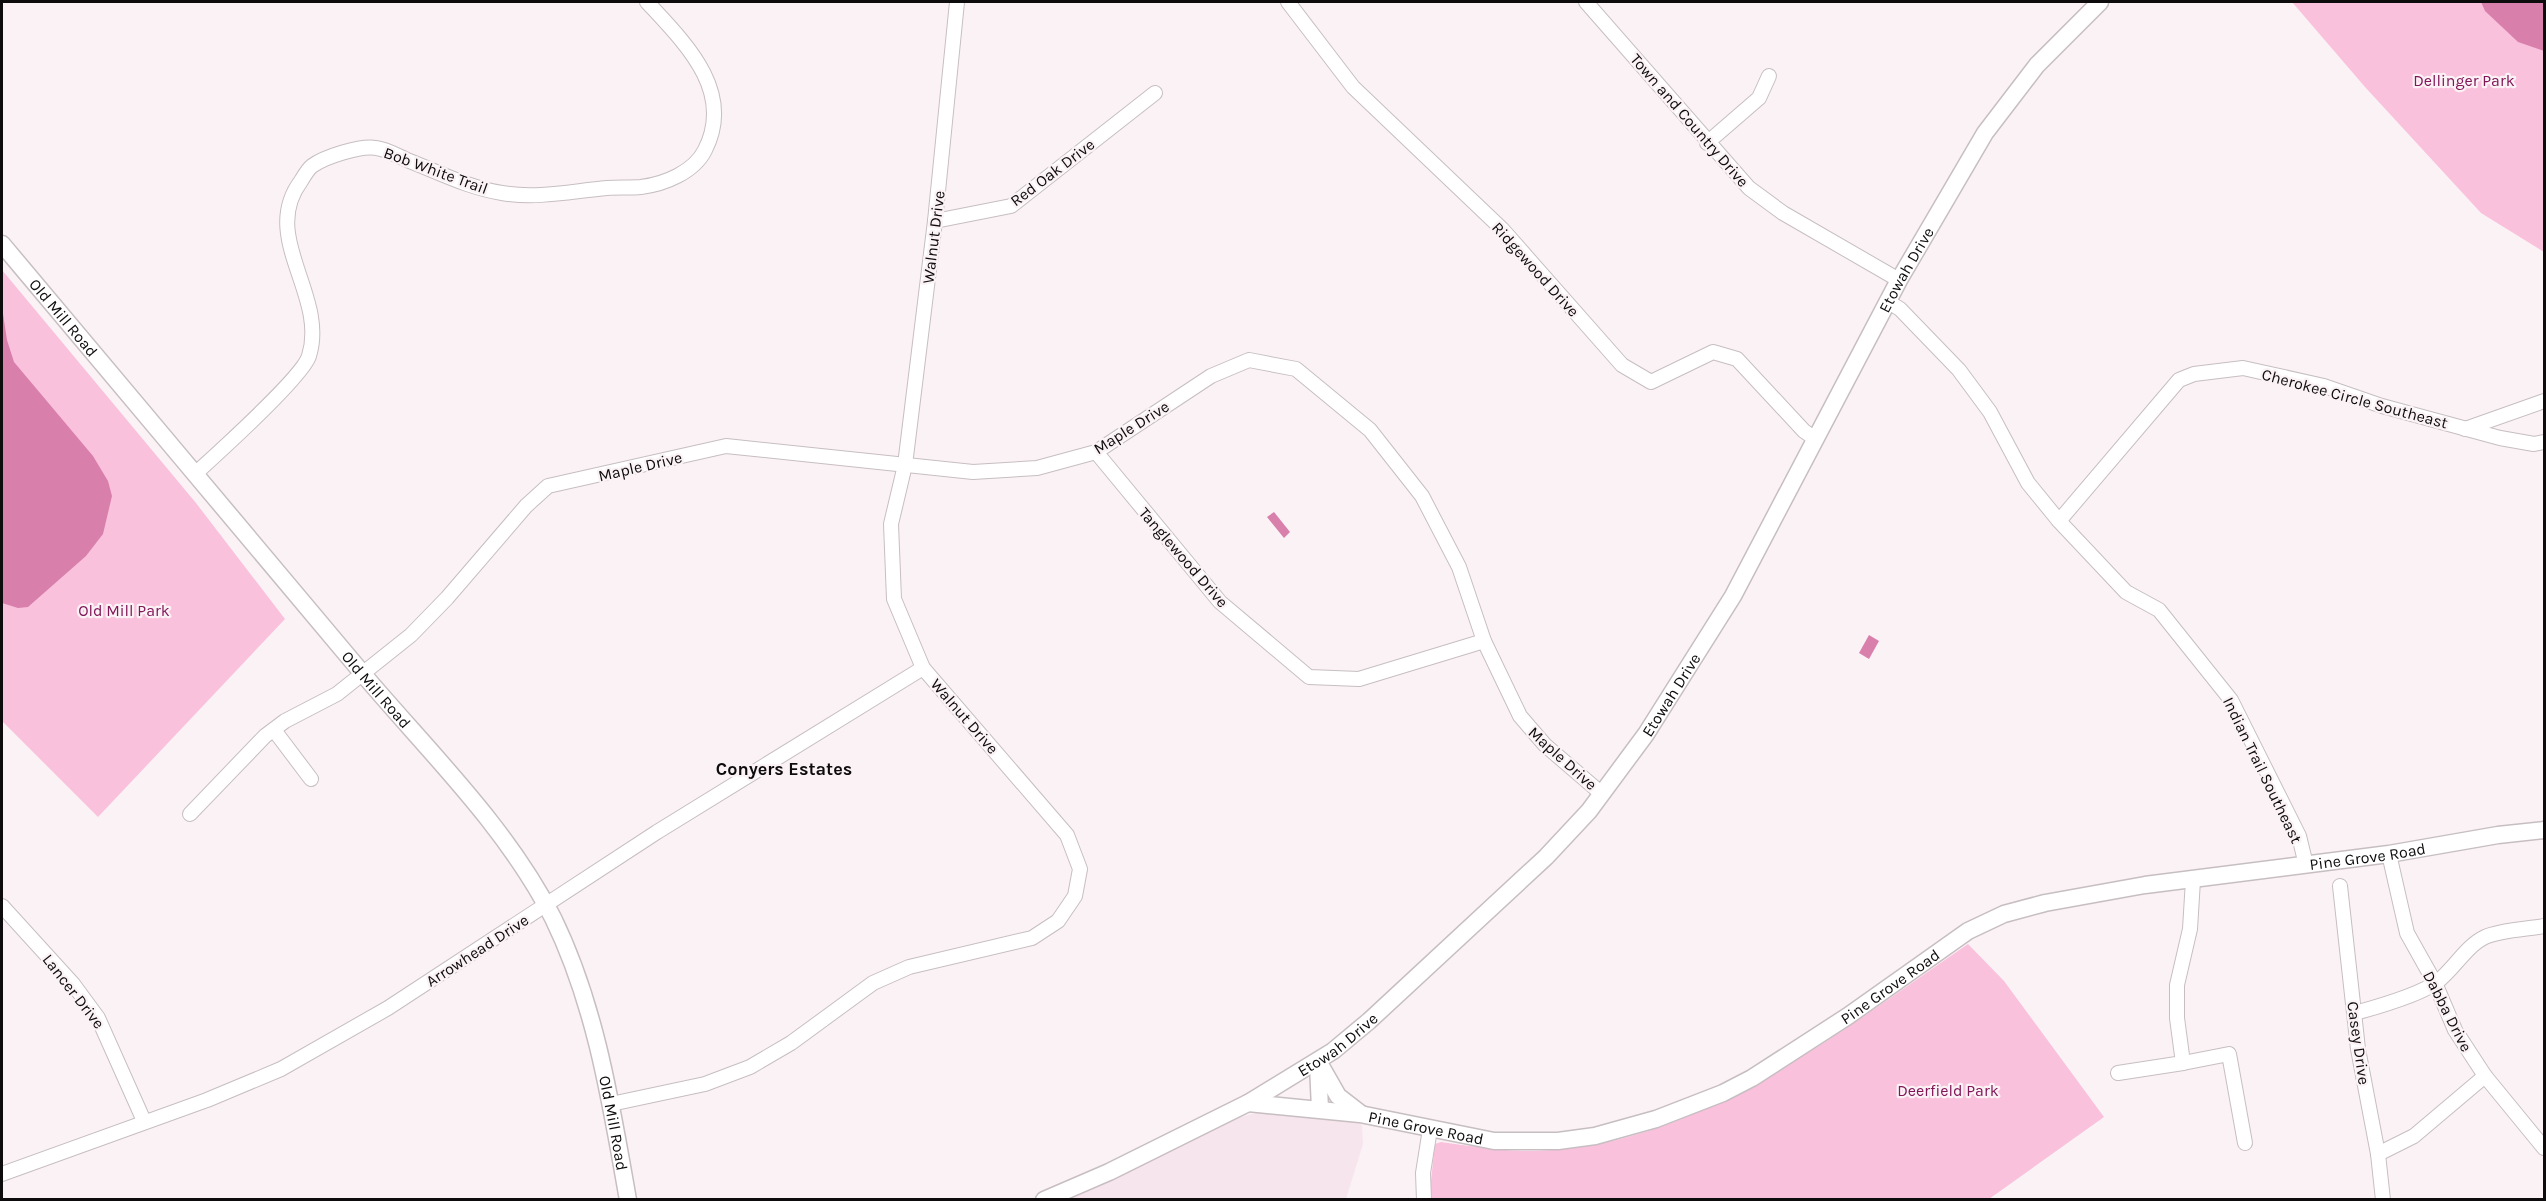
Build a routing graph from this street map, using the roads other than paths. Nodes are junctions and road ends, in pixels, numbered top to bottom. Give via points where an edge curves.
1 (647, 2) edge
2 (957, 2) edge
3 (1288, 2) edge
4 (1586, 2) edge
5 (2100, 2) edge
6 (1769, 76) dead end
7 (1155, 93) dead end
8 (1707, 143) junction
9 (935, 221) junction
10 (2, 244) edge
11 (1899, 280) junction
12 (1887, 301) junction
13 (2544, 401) edge
14 (2465, 429) junction
15 (1814, 438) junction
16 (2544, 442) edge
17 (1096, 452) junction
18 (905, 465) junction
19 (196, 473) junction
20 (2059, 521) junction
21 (1484, 641) junction
22 (923, 668) junction
23 (363, 674) junction
24 (274, 729) junction
25 (310, 779) dead end
26 (1602, 794) junction
27 (190, 814) dead end
28 (2544, 830) edge
29 (2389, 854) junction
30 (2306, 865) junction
31 (2193, 880) junction
32 (2340, 886) dead end
33 (546, 905) junction
34 (2, 906) edge
35 (2544, 926) edge
36 (2435, 983) junction
37 (2355, 1013) junction
38 (1318, 1061) junction
39 (2183, 1063) junction
40 (2118, 1072) dead end
41 (2485, 1076) junction
42 (1248, 1103) junction
43 (611, 1104) junction
44 (1320, 1109) junction
45 (1360, 1114) junction
46 (144, 1121) junction
47 (1430, 1130) junction
48 (2245, 1143) dead end
49 (2544, 1148) edge
50 (2378, 1154) junction
51 (2, 1174) edge
52 (628, 1200) edge
53 (1044, 1200) edge
54 (1424, 1200) edge
55 (2383, 1200) edge

1 - 19 street, Bob White Trail via 702,69 713,94 713,134 701,158 680,175 642,187 536,196 469,185 375,147 342,152 312,166 292,193 286,219 287,239 311,309 309,358 288,384
2 - 9 street, Walnut Drive
3 - 15 street, Ridgewood Drive via 1353,87 1502,229 1622,365 1651,382 1713,352 1737,359
4 - 8 street, Town and Country Drive
5 - 11 street, Etowah Drive via 2037,65 1994,120
6 - 8 street via 1759,98
7 - 9 street, Red Oak Drive via 1011,206
8 - 11 street, Town and Country Drive via 1765,201
9 - 18 street, Walnut Drive
10 - 19 street, Old Mill Road
11 - 12 street, Etowah Drive
12 - 15 street, Etowah Drive
12 - 20 street, Indian Trail Southeast via 1900,309 1959,370 1990,412 2028,483
13 - 14 street, Cherokee Circle Southeast
14 - 16 street, Cherokee Circle Southeast via 2534,444
14 - 20 street, Cherokee Circle Southeast via 2324,386 2243,368 2194,374 2179,380
15 - 26 street, Etowah Drive via 1733,596 1646,734
17 - 18 street, Maple Drive via 1037,468 973,472
17 - 21 street, Tanglewood Drive via 1220,602 1309,677 1359,679
17 - 21 street, Maple Drive via 1211,376 1249,360 1296,369 1370,430 1422,496 1459,567
18 - 22 street, Walnut Drive via 891,524 894,599
18 - 23 street, Maple Drive via 726,446 549,486 526,506 432,615
19 - 23 street, Old Mill Road
20 - 30 street, Indian Trail Southeast via 2126,592 2159,610 2231,700 2299,836
21 - 26 street, Maple Drive via 1526,726
22 - 33 street, Arrowhead Drive
22 - 43 street, Walnut Drive via 1067,835 1080,869 1075,896 1058,921 1032,938 909,967 873,983 791,1043 750,1067 705,1084
23 - 24 street, Maple Drive via 326,702
23 - 33 street, Old Mill Road via 499,833
24 - 25 street
24 - 27 street, Maple Drive
26 - 38 street, Etowah Drive via 1546,857 1357,1032
28 - 29 street, Pine Grove Road
29 - 30 street, Pine Grove Road
29 - 36 street, Dabba Drive via 2407,933
30 - 31 street, Pine Grove Road
31 - 39 street via 2190,929 2177,985
31 - 47 street, Pine Grove Road via 2045,903 2004,914 1968,931 1752,1078 1656,1119 1595,1136 1558,1141 1494,1141
32 - 37 street, Casey Drive
33 - 43 street, Old Mill Road via 583,992
33 - 46 street, Arrowhead Drive via 388,1008 281,1069
34 - 46 street, Lancer Drive via 73,984 98,1018
35 - 36 street via 2486,937
36 - 37 street
36 - 41 street, Dabba Drive via 2455,1030
37 - 50 street, Casey Drive
38 - 42 street, Etowah Drive
38 - 44 street
38 - 45 street via 1338,1096
39 - 40 street
39 - 48 street via 2229,1054
41 - 49 street, Dabba Drive
41 - 50 street via 2414,1136
42 - 44 street, Pine Grove Road
42 - 53 street, Etowah Drive
43 - 52 street, Old Mill Road
44 - 45 street, Pine Grove Road
45 - 47 street, Pine Grove Road
46 - 51 street, Arrowhead Drive
47 - 54 street via 1423,1173
50 - 55 street, Casey Drive

